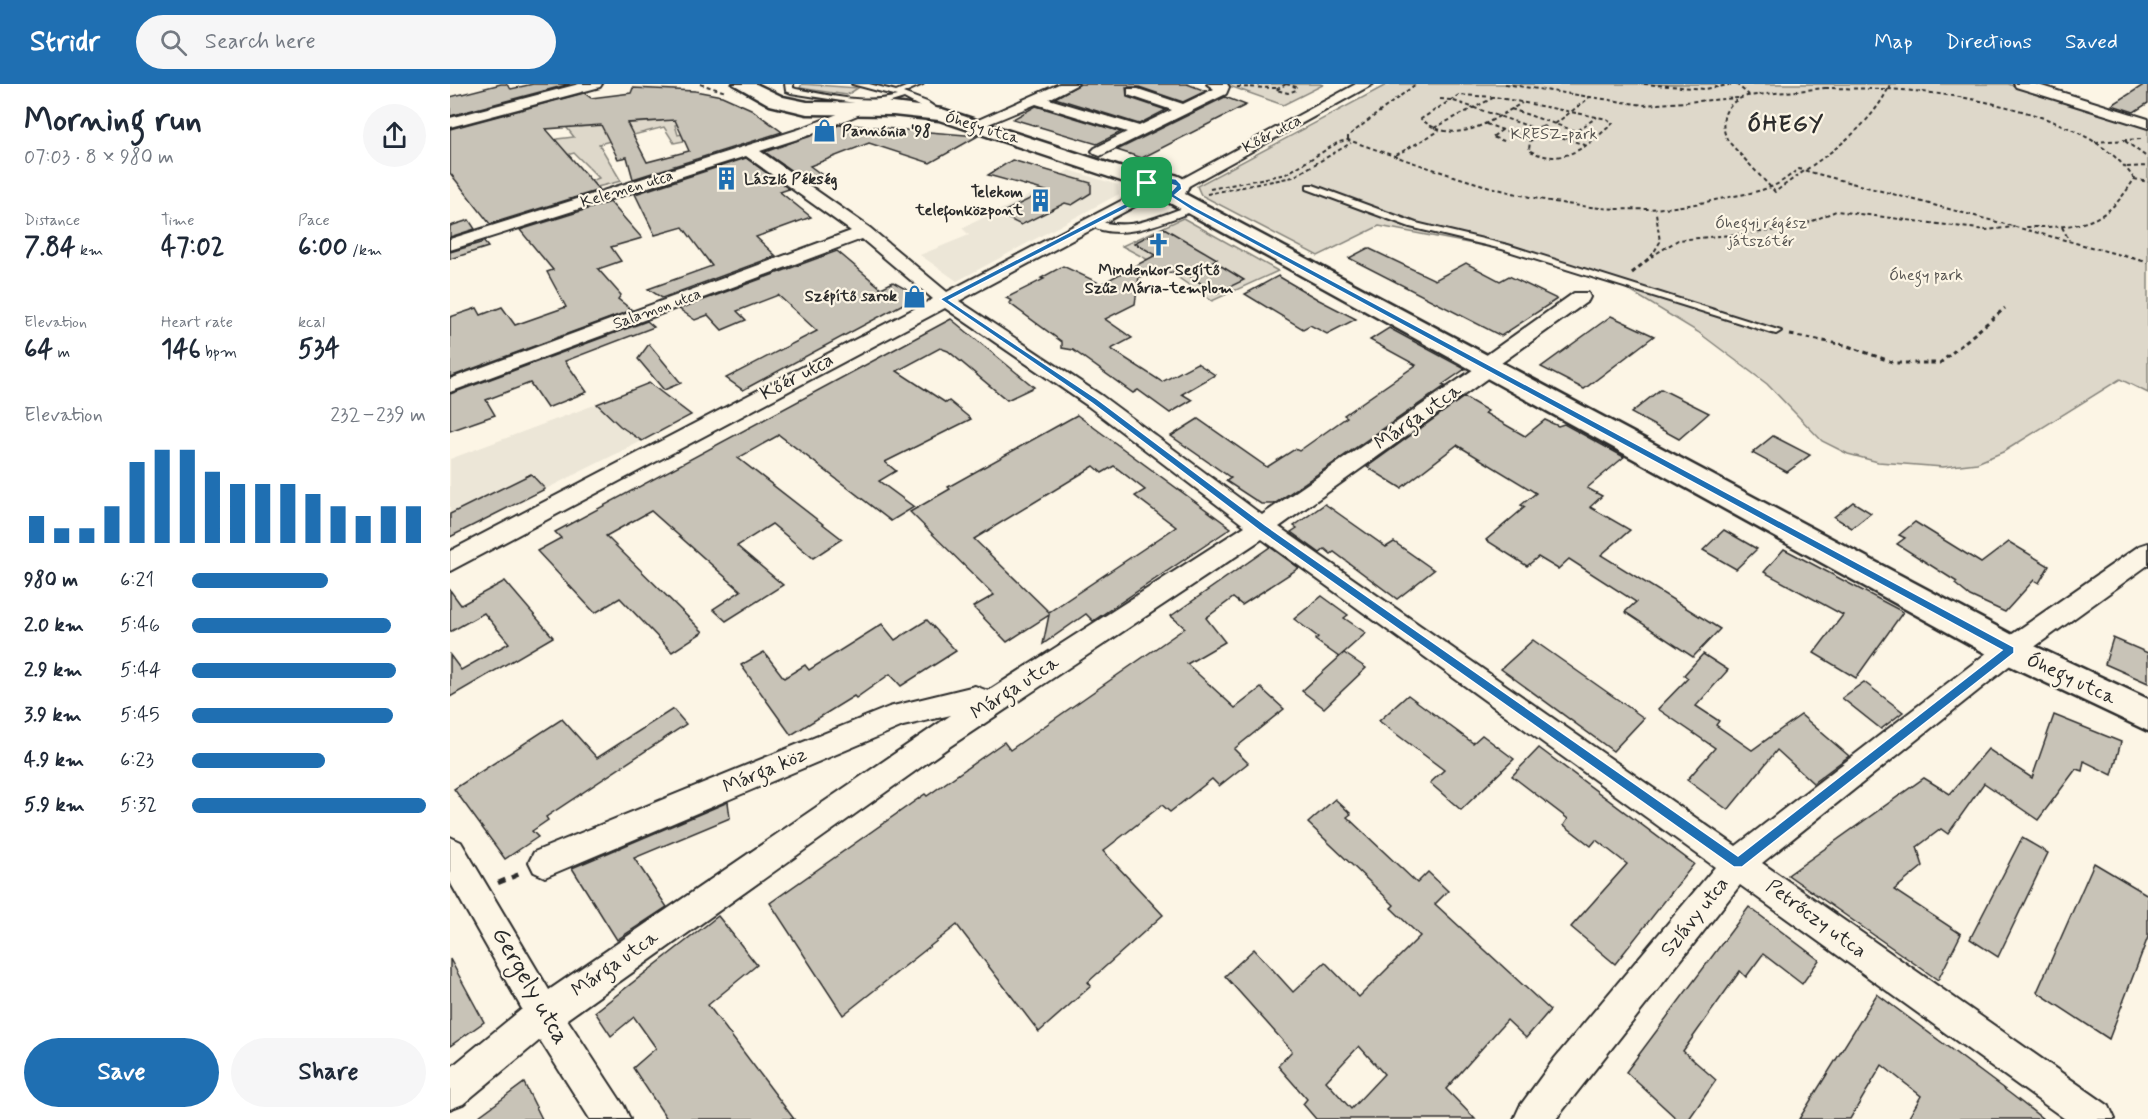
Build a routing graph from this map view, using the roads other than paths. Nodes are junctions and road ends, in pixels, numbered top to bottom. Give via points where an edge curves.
1 (595, 84) edge
2 (742, 84) edge
3 (789, 84) edge
4 (856, 84) edge
5 (919, 84) edge
6 (1071, 84) edge
7 (1347, 84) edge
8 (1366, 84) edge
9 (2021, 84) edge
10 (1217, 85) edge
11 (1133, 92) dead end
12 (898, 95) junction
13 (1035, 99) junction
14 (807, 108) junction
15 (1184, 109) junction
16 (855, 111) junction
17 (942, 115) junction
18 (450, 123) edge
19 (2148, 124) edge
20 (975, 125) junction
21 (1139, 131) junction
22 (804, 132) junction
23 (749, 151) junction
24 (1100, 151) dead end
25 (1310, 187) dead end
26 (1172, 192) junction
27 (1091, 223) junction
28 (864, 232) junction
29 (450, 245) edge
30 (1581, 297) dead end
31 (944, 299) junction
32 (1776, 331) road end
33 (1487, 367) junction
34 (450, 386) edge
35 (1262, 527) junction
36 (2148, 552) edge
37 (450, 562) edge
38 (2010, 650) junction
39 (988, 705) junction
40 (2148, 716) edge
41 (450, 852) edge
42 (545, 862) road end
43 (1738, 863) junction
44 (544, 1014) junction
45 (450, 1091) edge
46 (611, 1119) edge
47 (1533, 1119) edge
48 (2096, 1119) edge

1 - 18 street
2 - 14 street, Óhegy utca via 777,101
3 - 12 lane via 794,91 855,101 880,101
4 - 12 lane
5 - 12 lane
6 - 13 street
7 - 26 street, Kőér utca via 1182,172
8 - 26 street, Kőér utca
9 - 19 street
10 - 15 street via 1221,91
11 - 15 street
12 - 17 lane
13 - 20 street
13 - 21 street
14 - 16 street, Óhegy utca
14 - 22 street via 812,119
15 - 21 street
16 - 17 street, Óhegy utca
16 - 22 street, Kelemen utca
17 - 20 street, Óhegy utca
20 - 26 street, Óhegy utca
21 - 24 street
22 - 23 street, Kelemen utca
23 - 28 street, Petrőczy utca
23 - 29 street, Kelemen utca
25 - 32 lane via 1413,225 1505,247
26 - 27 street, Kőér utca
26 - 27 lane via 1132,229 1104,228
26 - 33 street, Óhegy utca
27 - 31 street, Kőér utca
28 - 31 street, Petrőczy utca
28 - 34 street, Salamon utca
30 - 33 street, Márga utca
31 - 35 street, Petrőczy utca via 1095,401
31 - 37 street, Kőér utca
33 - 35 street, Márga utca
33 - 38 street, Óhegy utca
35 - 39 street, Márga utca
35 - 43 street, Petrőczy utca
36 - 38 street, Szlávy utca
38 - 40 street, Óhegy utca
38 - 43 street, Szlávy utca
39 - 42 street, Márga köz via 975,698 899,715
39 - 44 street, Márga utca
41 - 44 street, Gergely utca
43 - 47 street, Szlávy utca
43 - 48 street, Petrőczy utca
44 - 45 street, Márga utca
44 - 46 street, Gergely utca

